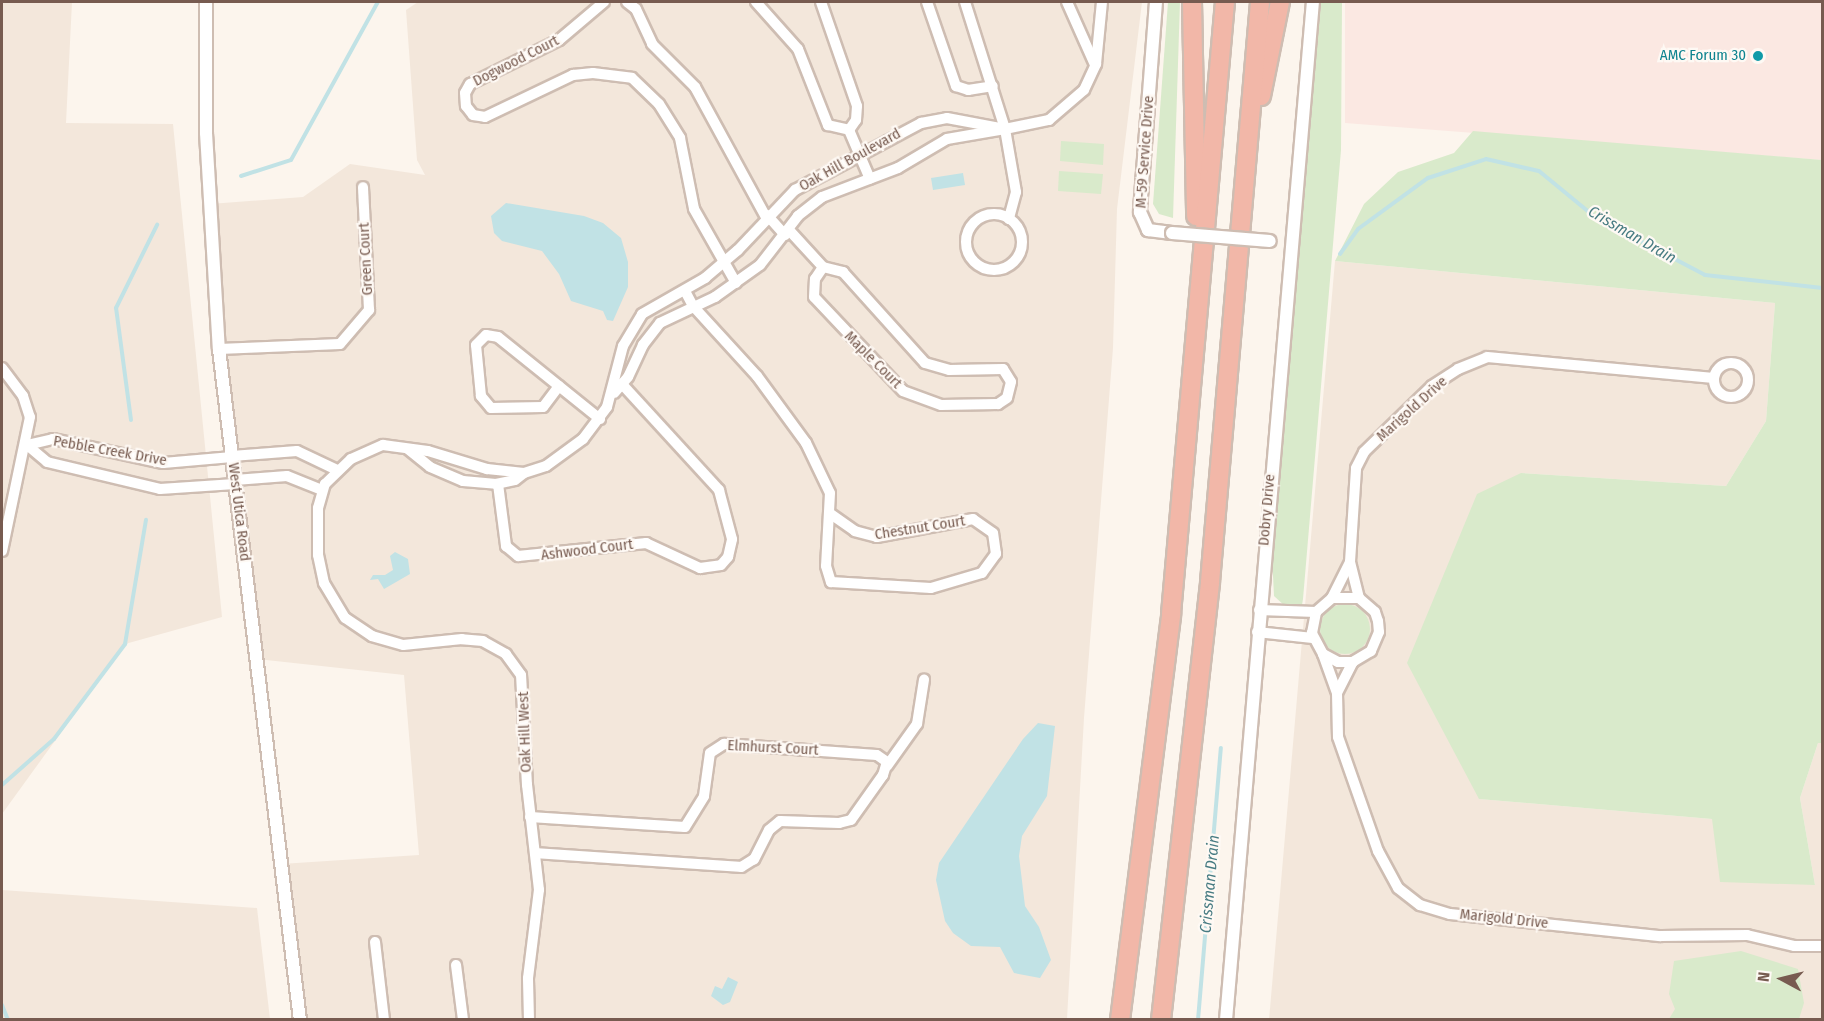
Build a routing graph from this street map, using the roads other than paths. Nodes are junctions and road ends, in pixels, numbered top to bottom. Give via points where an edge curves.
1 (206, 2) edge
2 (604, 2) edge
3 (627, 2) edge
4 (756, 2) edge
5 (821, 2) edge
6 (927, 2) edge
7 (965, 2) edge
8 (1067, 2) edge
9 (1102, 2) edge
10 (1156, 2) edge
11 (1192, 2) edge
12 (1225, 2) edge
13 (1260, 2) edge
14 (1280, 2) edge
15 (1313, 2) edge
16 (1095, 65) junction
17 (993, 86) junction
18 (1005, 129) junction
19 (849, 130) junction
20 (860, 155) junction
21 (870, 179) junction
22 (1244, 186) junction
23 (363, 188) dead end
24 (767, 216) junction
25 (1009, 219) junction
26 (787, 233) junction
27 (1290, 244) junction
28 (722, 263) junction
29 (823, 267) junction
30 (736, 283) junction
31 (685, 291) junction
32 (693, 306) junction
33 (1198, 317) junction
34 (219, 349) junction
35 (2, 368) edge
36 (1714, 378) dead end
37 (622, 384) junction
38 (559, 386) junction
39 (614, 393) junction
40 (600, 419) junction
41 (27, 445) junction
42 (408, 449) junction
43 (232, 456) junction
44 (337, 470) junction
45 (524, 473) junction
46 (235, 482) junction
47 (498, 484) junction
48 (322, 490) junction
49 (831, 514) junction
50 (2, 552) edge
51 (1350, 562) junction
52 (1332, 598) junction
53 (1359, 598) junction
54 (1259, 610) junction
55 (1316, 612) junction
56 (1257, 632) junction
57 (1313, 638) junction
58 (1323, 654) junction
59 (1353, 662) junction
60 (924, 680) dead end
61 (1337, 693) junction
62 (887, 766) junction
63 (530, 817) junction
64 (535, 853) junction
65 (375, 942) dead end
66 (1822, 946) edge
67 (456, 965) dead end
68 (300, 1020) edge
69 (384, 1020) edge
70 (463, 1020) edge
71 (529, 1020) edge
72 (1120, 1020) edge
73 (1161, 1020) edge
74 (1226, 1020) edge

1 - 34 street, West Utica Road via 206,133
2 - 28 street, Dogwood Court via 559,40 470,84 465,93 466,106 473,115 485,117 573,75 593,73 632,78 659,104 680,138 693,209
3 - 24 street via 636,9 652,44 695,87
4 - 19 street via 798,49 825,121 836,130
5 - 19 street via 857,106 856,120
6 - 17 street via 956,86 968,90
7 - 17 street
8 - 16 street
9 - 16 street, Oak Hill Boulevard
10 - 27 street, M-59 Service Drive, bridge via 1140,212 1149,230
11 - 33 highway
12 - 33 highway
13 - 22 highway
14 - 22 highway
15 - 27 street, Dobry Drive
16 - 18 street, Oak Hill Boulevard via 1084,90 1059,114 1035,124
17 - 18 street
18 - 20 street, Oak Hill Boulevard via 937,118 911,126
18 - 21 street, Oak Hill Boulevard via 947,139 898,168
18 - 25 street via 1016,192
19 - 20 street
20 - 21 street
20 - 24 street, Oak Hill Boulevard via 795,190
21 - 26 street, Oak Hill Boulevard via 822,197 798,216
22 - 73 highway via 1210,582
23 - 34 street, Green Court via 369,310 340,344
24 - 26 street, Maple Court
24 - 28 street, Oak Hill Boulevard
25 - 25 street via 1017,225 1023,242 1017,259 1003,269 984,268 970,256 970,229 983,217 1001,215
26 - 29 street, Maple Court
26 - 30 street, Oak Hill Boulevard via 760,265
27 - 54 street, Dobry Drive
28 - 30 street
28 - 31 street, Oak Hill Boulevard
29 - 29 street, Maple Court via 843,272 925,363 949,370 1003,369 1011,382 1007,398 991,404 941,405 903,391 814,297 815,279
30 - 32 street, Oak Hill Boulevard
31 - 32 street, Chestnut Court
31 - 39 street, Oak Hill Boulevard via 651,308 634,324 623,346
32 - 37 street, Oak Hill Boulevard via 670,316 651,333
32 - 49 street, Chestnut Court via 757,376 799,431 830,493
33 - 72 highway via 1166,664
34 - 43 street, West Utica Road
35 - 41 street via 28,404
36 - 51 street, Marigold Drive via 1487,357 1458,369 1432,386 1364,452 1356,468
37 - 39 street, Oak Hill Boulevard
37 - 47 street, Ashwood Court via 719,490 732,539 728,557 721,565 700,568 646,543 518,556 506,546
38 - 38 street via 498,337 486,335 476,345 481,396 487,406 498,410 539,408
38 - 40 street
39 - 40 street, Oak Hill Boulevard
40 - 45 street, Oak Hill Boulevard via 571,450 534,472
41 - 43 street, Pebble Creek Drive via 53,439 163,463
41 - 46 street, Pebble Creek Drive via 47,462 160,489
41 - 50 street
42 - 44 street, Oak Hill Boulevard via 397,445 376,447
42 - 45 street, Oak Hill Boulevard via 474,467
42 - 47 street, Oak Hill Boulevard via 444,474 481,484
43 - 44 street via 297,450
43 - 46 street, West Utica Road
44 - 48 street
45 - 47 street, Oak Hill Boulevard via 516,480
46 - 48 street via 287,476
46 - 68 street, West Utica Road
48 - 63 street, Oak Hill West via 317,527 321,570 328,593 345,618 372,636 403,645 462,639 483,641 516,665 525,693
49 - 49 street, Chestnut Court via 826,566 833,583 931,588 982,573 996,554 993,533 974,519 877,537 855,531
51 - 52 street, Marigold Drive
51 - 53 street, Marigold Drive
52 - 53 street
52 - 55 street, Marigold Drive
53 - 59 street, Marigold Drive via 1375,612 1379,632 1371,651
54 - 55 street
54 - 56 street, Dobry Drive
55 - 57 street
56 - 57 street
56 - 74 street, Dobry Drive
57 - 58 street, Marigold Drive
58 - 59 street via 1338,662
58 - 61 street, Marigold Drive
59 - 61 street, Marigold Drive
60 - 62 street via 917,724
61 - 66 street, Marigold Drive via 1338,736 1378,851 1398,888 1420,905 1450,914 1650,935 1747,935 1802,947
62 - 63 street, Elmhurst Court via 884,758 877,755 724,744 710,753 704,796 685,827
62 - 64 street via 851,820 780,821 770,830 754,859 741,867
63 - 64 street, Oak Hill West
64 - 71 street, Oak Hill West via 539,896 528,978
65 - 69 street
67 - 70 street

